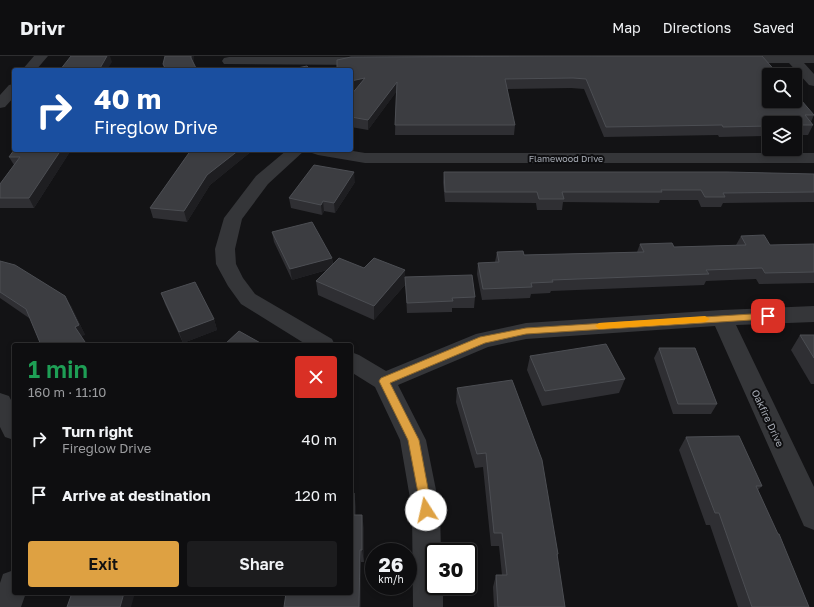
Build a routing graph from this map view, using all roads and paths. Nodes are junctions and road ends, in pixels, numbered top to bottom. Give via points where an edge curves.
1 (41, 56) edge
2 (791, 58) edge
3 (722, 60) edge
4 (814, 60) edge
5 (380, 61) edge
6 (231, 62) edge
7 (31, 68) edge
8 (814, 82) edge
9 (12, 90) edge
10 (0, 104) edge
11 (295, 152) edge
12 (330, 152) edge
13 (814, 158) edge
14 (814, 314) edge
15 (722, 318) junction
16 (321, 343) edge
17 (353, 362) edge
18 (384, 381) junction
19 (0, 403) edge
20 (12, 426) edge
21 (814, 517) edge
22 (12, 590) edge
23 (6, 607) edge
24 (428, 607) edge

1 - 7 street
2 - 3 street
2 - 4 street
2 - 8 street
5 - 6 street
9 - 10 street
11 - 16 street via 262,180 233,218 225,249 226,264 248,299
12 - 13 street, Flamewood Drive via 365,158
14 - 15 street
15 - 18 street via 526,331 484,340
15 - 21 street, Oakfire Drive
17 - 18 street
18 - 24 street via 414,440 426,510
19 - 20 street
22 - 23 street

